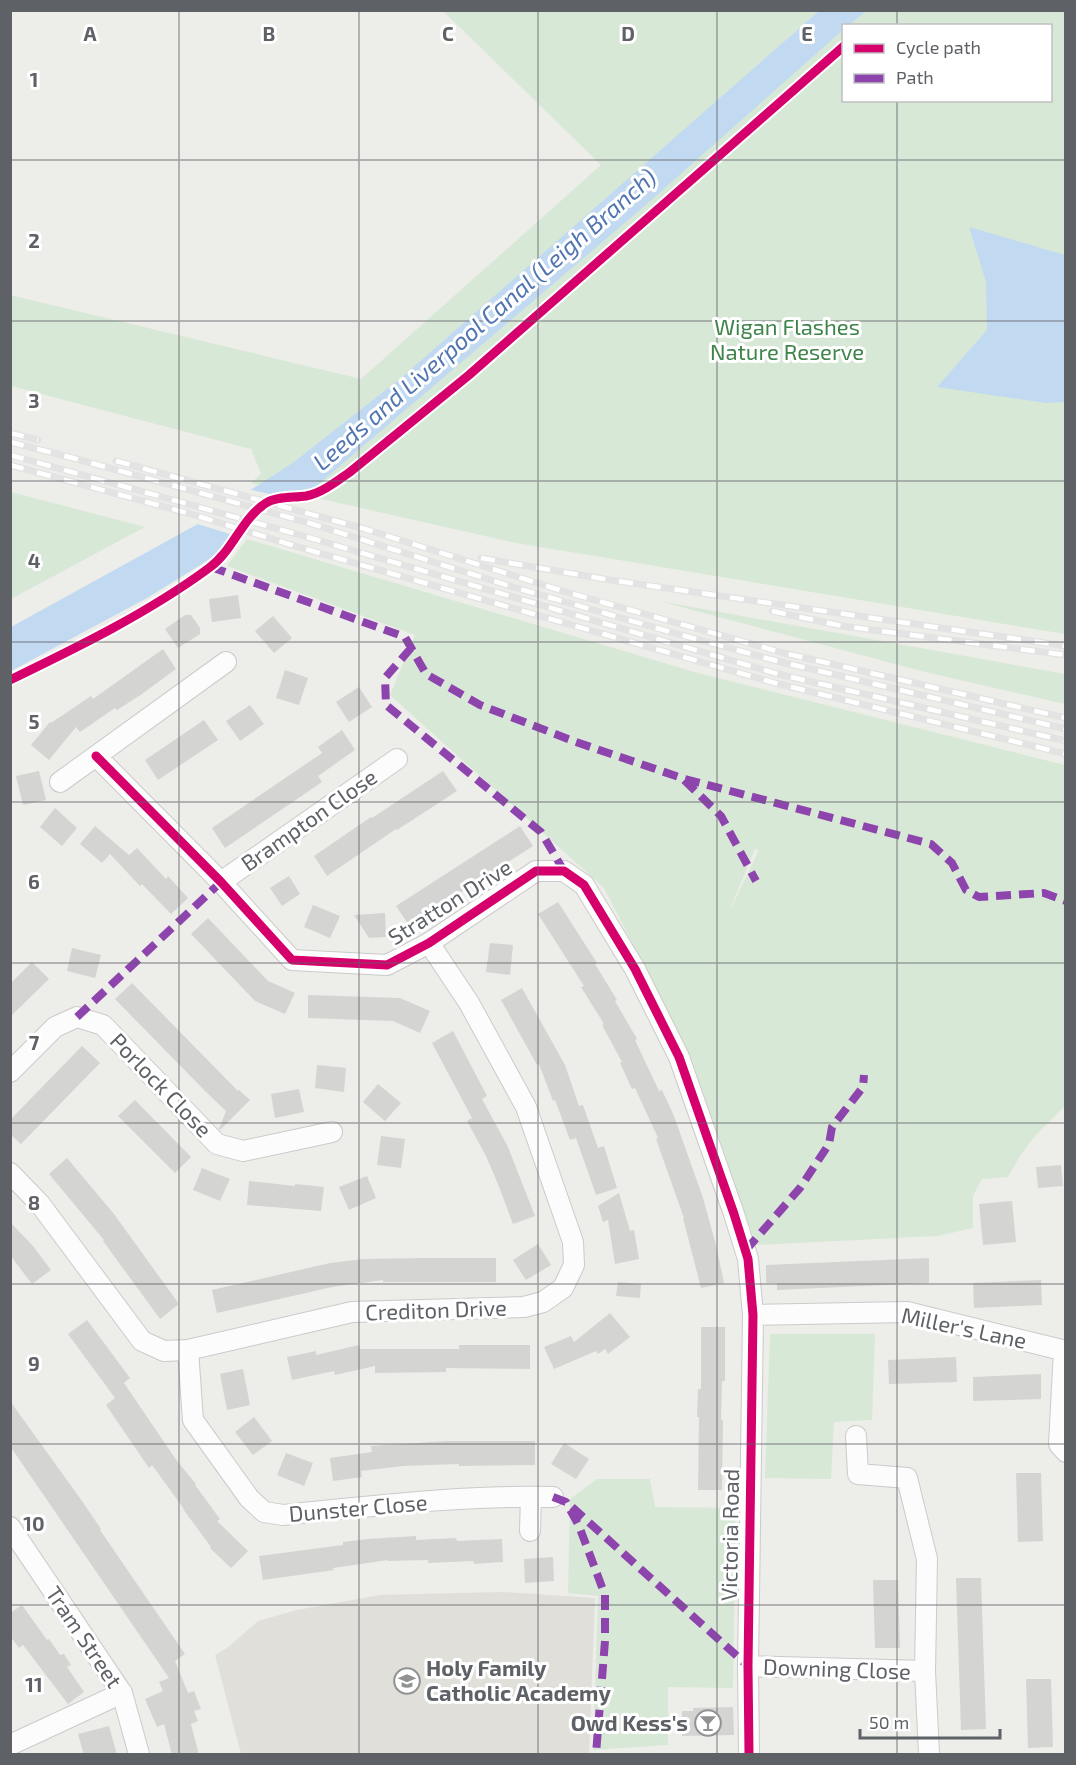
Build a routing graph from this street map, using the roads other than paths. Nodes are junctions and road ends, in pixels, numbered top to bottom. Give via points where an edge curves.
1 (226, 662) dead end
2 (96, 756) junction
3 (397, 759) dead end
4 (60, 782) dead end
5 (221, 882) junction
6 (429, 943) junction
7 (10, 1072) edge
8 (332, 1132) dead end
9 (10, 1173) edge
10 (753, 1315) junction
11 (188, 1350) junction
12 (1065, 1351) edge
13 (856, 1436) dead end
14 (1065, 1452) edge
15 (531, 1497) junction
16 (554, 1497) dead end
17 (10, 1527) edge
18 (530, 1531) dead end
19 (748, 1666) junction
20 (925, 1671) junction
21 (122, 1693) junction
22 (10, 1745) edge
23 (139, 1755) edge
24 (749, 1755) edge
25 (929, 1755) edge

1 - 2 street
2 - 4 street
2 - 5 street, Stratton Drive
3 - 5 street, Brampton Close
5 - 6 street, Stratton Drive via 292,960 387,965
6 - 10 street, Stratton Drive via 536,871 564,871 584,885 634,969 679,1057 746,1250
6 - 11 street, Crediton Drive via 469,1003 526,1107 573,1242 574,1265 562,1288 543,1302 524,1307 352,1312
7 - 8 street, Porlock Close via 55,1027 77,1017 103,1025 217,1144 243,1151
9 - 11 street, Crediton Drive via 40,1204 142,1341 164,1351
10 - 12 street, Miller's Lane via 907,1312
10 - 19 street, Victoria Road
11 - 15 street, Dunster Close via 193,1420 249,1498 264,1512 283,1515 407,1502
12 - 14 street via 1059,1444
13 - 20 street, Downing Close via 858,1474 907,1478 927,1559
15 - 16 street, Dunster Close
15 - 18 street
17 - 21 street, Tram Street
19 - 20 street, Downing Close
19 - 24 street, Victoria Road
20 - 25 street, Downing Close
21 - 22 street
21 - 23 street, Tram Street

